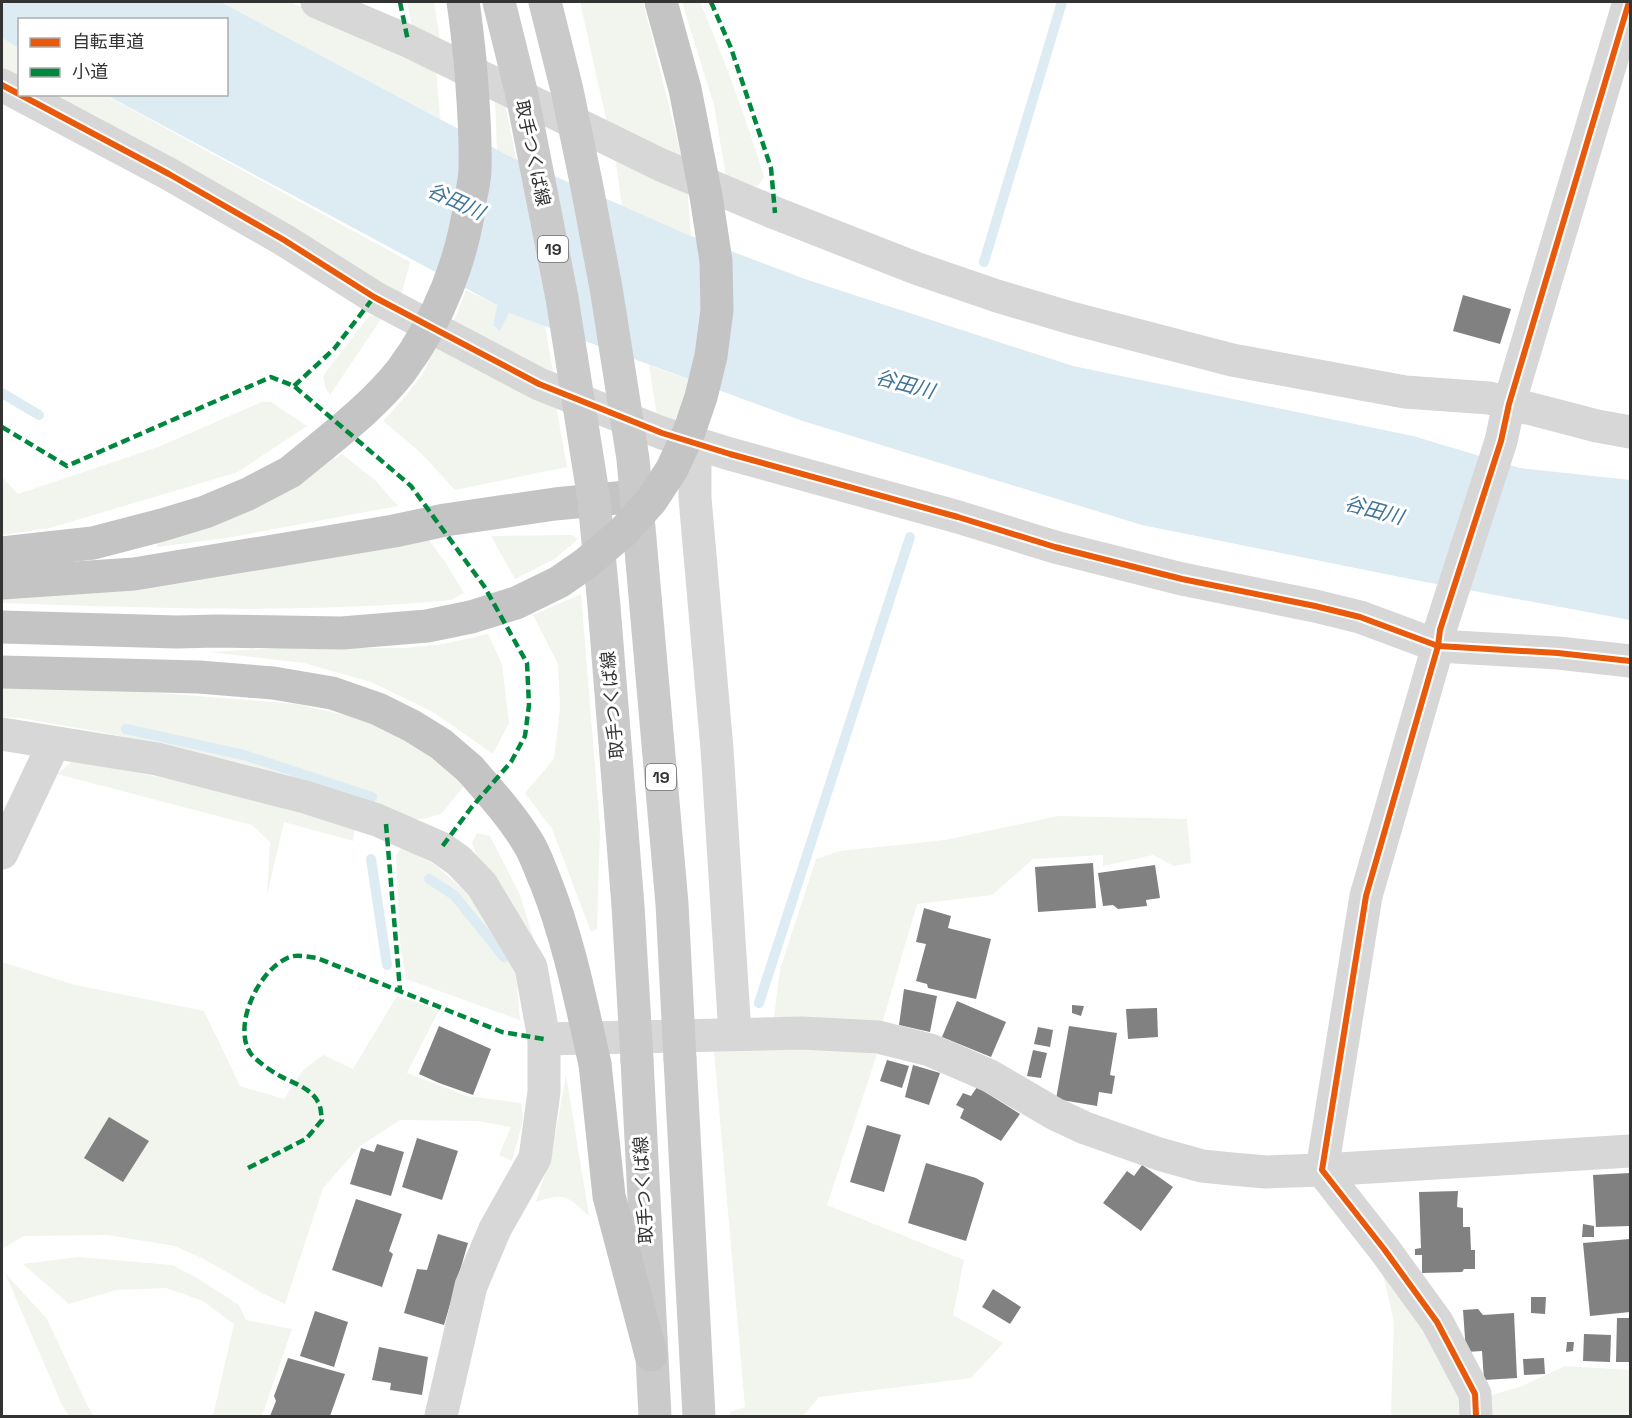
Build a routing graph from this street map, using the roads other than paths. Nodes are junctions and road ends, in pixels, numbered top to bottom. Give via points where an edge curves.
1 (317, 2) edge
2 (463, 2) edge
3 (499, 2) edge
4 (545, 2) edge
5 (661, 2) edge
6 (1629, 2) edge
7 (2, 86) edge
8 (18, 94) edge
9 (21, 96) edge
10 (1509, 404) junction
11 (1630, 432) edge
12 (695, 444) junction
13 (638, 496) junction
14 (594, 500) junction
15 (2, 553) edge
16 (2, 583) edge
17 (2, 627) edge
18 (1439, 638) junction
19 (1630, 662) edge
20 (2, 672) edge
21 (2, 734) edge
22 (54, 743) junction
23 (2, 853) edge
24 (735, 1034) junction
25 (544, 1040) junction
26 (1630, 1151) edge
27 (1322, 1170) junction
28 (651, 1355) junction
29 (441, 1416) edge
30 (655, 1416) edge
31 (699, 1416) edge
32 (1476, 1416) edge

1 - 10 street via 408,41 661,165 918,269 997,296 1232,360 1405,392 1490,398
2 - 15 highway, bridge via 473,95 475,171 469,213 462,247 435,316 400,371 354,420 290,472 248,494 205,512 93,543
3 - 14 main road, 取手つくば線 / 19, bridge via 543,196
4 - 13 main road, 19, bridge via 587,187
5 - 17 highway, bridge via 685,89 706,196 716,261 717,310 711,356 689,432 672,470 623,532 560,582 516,603 427,626 342,633
6 - 10 street
7 - 8 street
9 - 12 street via 169,174 374,297 539,384
10 - 11 street
10 - 18 street
12 - 18 street via 1055,547
12 - 24 street via 695,498 717,749
13 - 14 highway
13 - 31 main road, 19, bridge via 672,904
14 - 16 highway via 445,520 134,573
14 - 28 main road, 取手つくば線 / 19, bridge via 628,906
18 - 19 street
18 - 27 street via 1366,896
20 - 28 highway, bridge via 199,677 332,693 412,726 470,769 529,843 557,910 596,1064 609,1196
21 - 22 street
22 - 23 street
22 - 25 street via 157,759 305,797 377,820 441,848 482,885 531,967
24 - 25 street
24 - 27 street via 878,1037 930,1050 990,1076 1085,1128 1159,1154 1202,1166 1232,1169
25 - 29 street via 544,1092 535,1158 495,1229 471,1287
26 - 27 street
27 - 32 street via 1437,1322 1475,1394
28 - 30 main road, 取手つくば線 / 19

